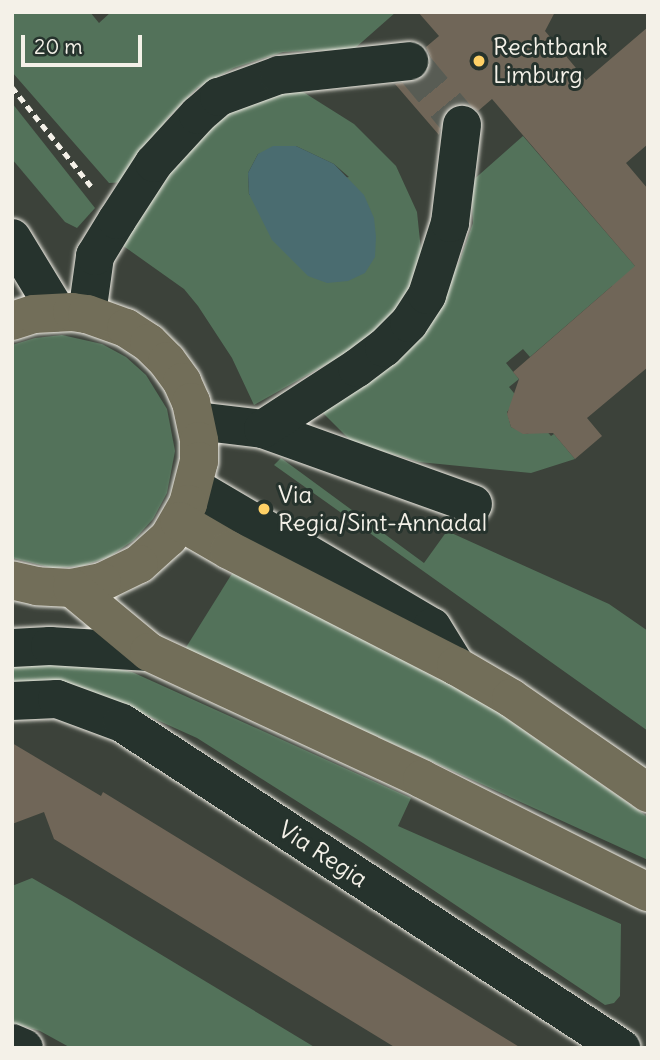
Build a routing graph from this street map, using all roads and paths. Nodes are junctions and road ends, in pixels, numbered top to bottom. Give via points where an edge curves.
1 (409, 61) dead end
2 (12, 87) edge
3 (462, 125) dead end
4 (117, 220) junction
5 (12, 238) edge
6 (72, 313) junction
7 (12, 321) edge
8 (197, 421) junction
9 (263, 429) junction
10 (194, 486) junction
11 (473, 504) dead end
12 (179, 521) junction
13 (12, 580) edge
14 (72, 588) junction
15 (12, 648) edge
16 (149, 652) junction
17 (456, 666) junction
18 (12, 701) edge
19 (648, 793) edge
20 (648, 892) edge
21 (648, 1042) edge
22 (12, 1043) edge
23 (24, 1048) edge
24 (621, 1048) edge
25 (648, 1048) edge

1 - 4 street via 279,75 219,97 155,163
2 - 4 path
3 - 9 street via 450,223 427,295 409,323 357,368
4 - 6 street via 95,256
5 - 6 street
6 - 7 main road
6 - 8 main road via 126,328 149,342 182,382
8 - 9 street
8 - 10 main road via 199,461
9 - 11 street
10 - 12 main road
10 - 17 street via 432,627
12 - 14 main road via 139,564 102,582
12 - 17 main road
13 - 14 main road
14 - 16 main road
15 - 16 street
16 - 20 main road via 422,779
17 - 19 main road via 511,698
18 - 24 street, Via Regia via 57,699 122,723
21 - 25 street
22 - 23 street

